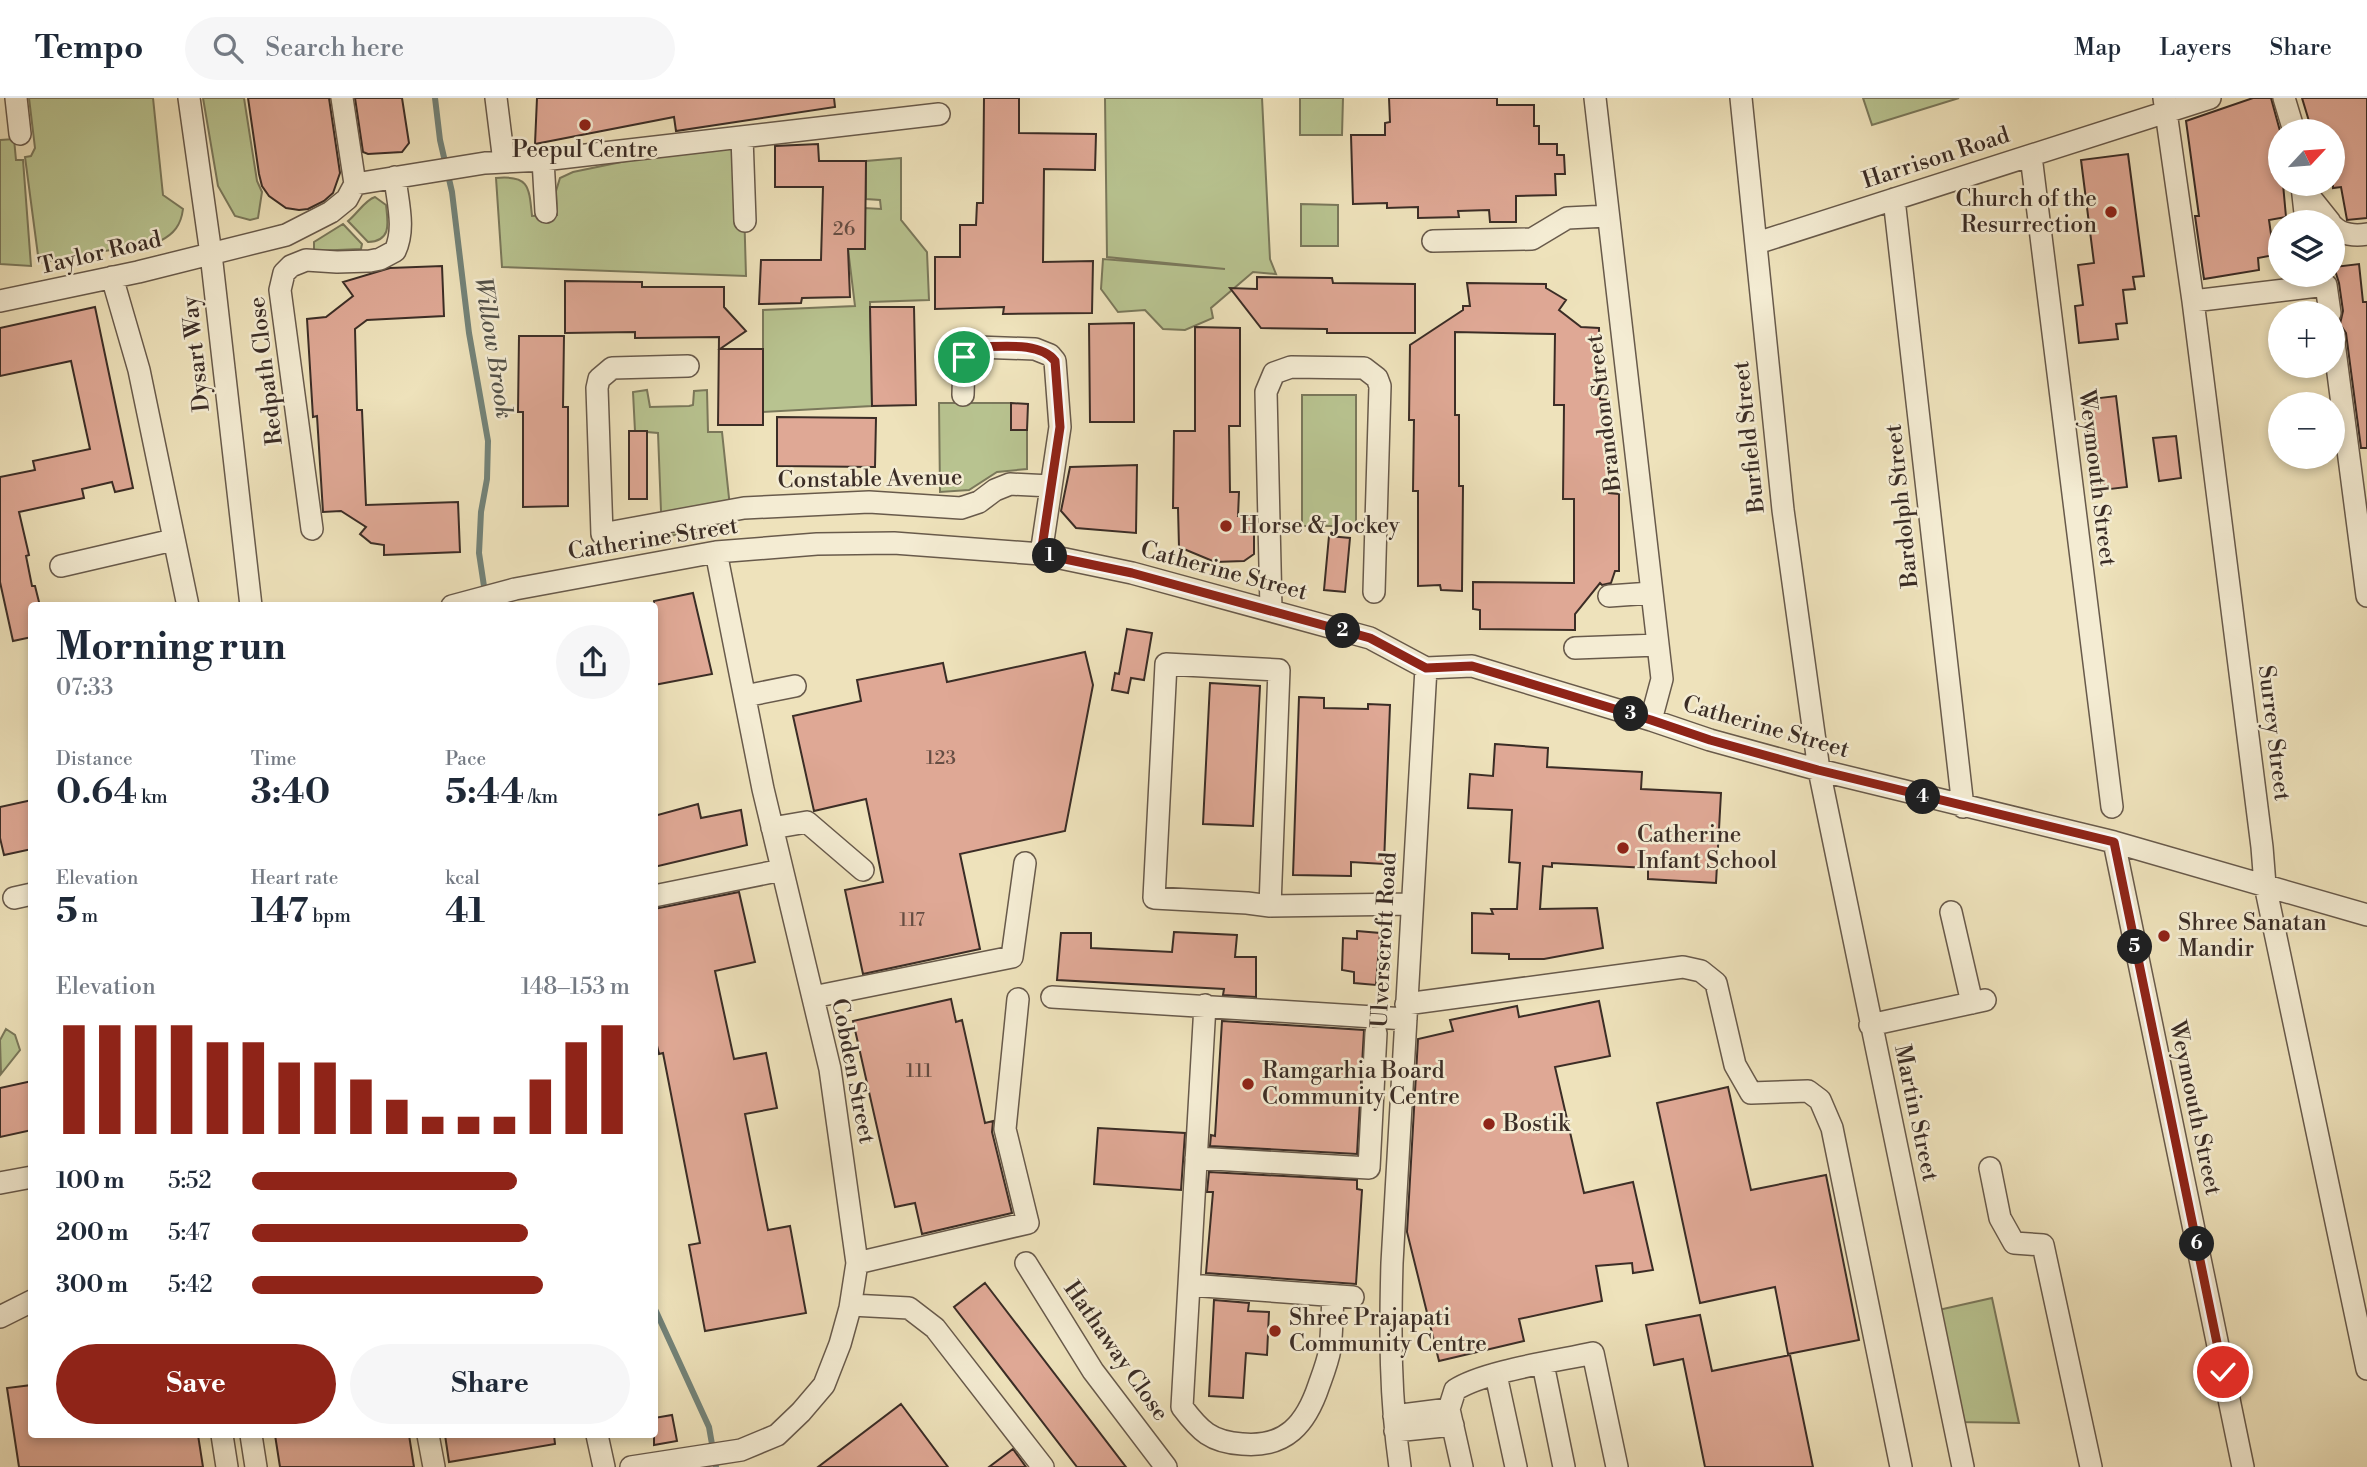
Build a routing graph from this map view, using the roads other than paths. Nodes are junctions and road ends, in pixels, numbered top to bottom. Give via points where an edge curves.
1 (16, 98) edge
2 (189, 98) edge
3 (342, 98) edge
4 (496, 98) edge
5 (1595, 98) edge
6 (1741, 98) edge
7 (2210, 98) edge
8 (2284, 98) edge
9 (2165, 105) edge
10 (939, 114) dead end
11 (2290, 119) edge
12 (20, 134) dead end
13 (742, 137) junction
14 (2031, 156) junction
15 (543, 160) junction
16 (504, 162) junction
17 (394, 177) junction
18 (355, 184) junction
19 (1894, 199) junction
20 (546, 212) dead end
21 (1608, 216) junction
22 (745, 221) dead end
23 (2345, 232) edge
24 (2367, 234) edge
25 (1433, 241) dead end
26 (1757, 243) junction
27 (211, 254) junction
28 (112, 277) junction
29 (2193, 301) junction
30 (2328, 301) edge
31 (0, 302) edge
32 (688, 366) dead end
33 (2339, 378) edge
34 (963, 395) dead end
35 (1051, 486) junction
36 (312, 529) dead end
37 (173, 540) junction
38 (716, 552) junction
39 (1041, 554) junction
40 (61, 566) dead end
41 (1374, 592) dead end
42 (1651, 593) junction
43 (1609, 596) dead end
44 (2367, 597) edge
45 (187, 602) edge
46 (251, 602) edge
47 (466, 602) edge
48 (1270, 609) junction
49 (1658, 645) junction
50 (1575, 649) dead end
51 (1426, 668) junction
52 (795, 686) dead end
53 (745, 695) junction
54 (1651, 720) junction
55 (1818, 770) junction
56 (1963, 807) junction
57 (2112, 807) dead end
58 (772, 828) junction
59 (2114, 842) junction
60 (1025, 863) dead end
61 (782, 870) junction
62 (863, 870) dead end
63 (2265, 885) junction
64 (658, 895) edge
65 (1412, 904) junction
66 (1270, 906) junction
67 (1951, 912) dead end
68 (2367, 915) edge
69 (813, 997) junction
70 (1052, 997) dead end
71 (1018, 999) dead end
72 (1205, 1005) junction
73 (1406, 1012) junction
74 (1870, 1025) junction
75 (1376, 1032) dead end
76 (1196, 1158) junction
77 (1990, 1168) dead end
78 (28, 1178) edge
79 (0, 1183) edge
80 (857, 1263) junction
81 (1026, 1263) dead end
82 (1189, 1285) junction
83 (28, 1303) edge
84 (851, 1305) junction
85 (0, 1317) edge
86 (1542, 1364) junction
87 (2367, 1369) edge
88 (1496, 1375) junction
89 (1451, 1417) junction
90 (1394, 1424) junction
91 (222, 1438) edge
92 (251, 1438) edge
93 (429, 1438) edge
94 (598, 1438) edge
95 (742, 1459) edge
96 (227, 1467) edge
97 (256, 1467) edge
98 (434, 1467) edge
99 (604, 1467) edge
100 (631, 1467) edge
101 (1043, 1467) edge
102 (1166, 1467) edge
103 (1400, 1467) edge
104 (1461, 1467) edge
105 (1516, 1467) edge
106 (1564, 1467) edge
107 (1617, 1467) edge
108 (1901, 1467) edge
109 (1963, 1467) edge
110 (2091, 1467) edge
111 (2243, 1467) edge

1 - 12 street
2 - 27 street, Dysart Way
3 - 18 street
4 - 16 street
5 - 21 street, Brandon Street
6 - 26 street, Burfield Street
7 - 9 street, Harrison Road
8 - 11 street
9 - 14 street, Harrison Road
9 - 29 street, Surrey Street
10 - 13 street
13 - 15 street
13 - 22 street
14 - 19 street, Harrison Road
14 - 57 street, Weymouth Street
15 - 16 street
15 - 20 street
16 - 17 street
17 - 18 street
17 - 36 street, Redpath Close via 400,234 395,251 370,261 306,260 284,273 280,290
18 - 27 street, Taylor Road via 347,199 304,228
19 - 26 street, Harrison Road
19 - 56 street, Bardolph Street
21 - 25 street via 1567,218 1532,239
21 - 42 street, Brandon Street
23 - 24 street
26 - 55 street, Burfield Street via 1783,510
27 - 28 street, Taylor Road
27 - 46 street, Dysart Way
28 - 31 street, Taylor Road
28 - 37 street via 139,370
29 - 30 street via 2326,285
29 - 63 street, Surrey Street
32 - 35 street, Constable Avenue via 620,367 604,372 599,379 602,534 744,508 869,502 961,508 1010,484
33 - 44 street
34 - 35 street via 964,357 971,349 1035,349 1050,355 1058,369 1060,427
35 - 39 street
37 - 40 street
37 - 45 street
38 - 39 street, Catherine Street via 894,543
38 - 47 street, Catherine Street
38 - 53 street, Cobden Street
39 - 48 street, Catherine Street
41 - 48 street via 1380,386 1364,368 1291,367 1274,373 1266,392
42 - 43 street
42 - 49 street, Brandon Street
48 - 51 street, Catherine Street via 1370,638
49 - 50 street
49 - 54 street, Brandon Street via 1662,679
51 - 54 street, Catherine Street via 1472,666
51 - 65 street, Ulverscroft Road
52 - 53 street
53 - 58 street, Cobden Street
54 - 55 street, Catherine Street
55 - 56 street, Catherine Street
55 - 74 street, Martin Street
56 - 59 street, Catherine Street
58 - 61 street, Cobden Street
58 - 62 street via 807,822
59 - 63 street, Catherine Street
59 - 111 street, Weymouth Street
60 - 69 street via 1012,957
61 - 64 street
61 - 69 street, Cobden Street
63 - 68 street, Catherine Street
63 - 87 street, Surrey Street
65 - 66 street
65 - 73 street, Ulverscroft Road
66 - 66 street via 1154,898 1166,664 1279,670
67 - 74 street via 1978,1002
69 - 80 street, Cobden Street via 830,1069
70 - 72 street
71 - 80 street via 1005,1129 1028,1223
72 - 73 street
72 - 76 street
73 - 90 street, Ulverscroft Road via 1392,1276
73 - 108 street via 1684,967 1701,971 1716,983 1735,1065 1751,1093 1808,1091 1820,1100 1832,1128
74 - 109 street, Martin Street
75 - 76 street via 1369,1168
76 - 82 street
77 - 110 street via 2000,1218 2014,1243 2043,1245
78 - 79 street
80 - 84 street, Cobden Street
81 - 102 street, Hathaway Close via 1093,1371
82 - 82 street via 1182,1407 1198,1429 1223,1443 1277,1441 1301,1424 1314,1400 1343,1297
83 - 85 street
84 - 95 street, Cobden Street via 824,1385 777,1435
84 - 101 street via 909,1308 934,1328
86 - 88 street
86 - 106 street
86 - 107 street via 1593,1353
88 - 89 street via 1455,1390
88 - 105 street
89 - 90 street
89 - 104 street
90 - 103 street, Ulverscroft Road
91 - 96 street
92 - 97 street
93 - 98 street
94 - 99 street
95 - 100 street, Cobden Street via 695,1457

